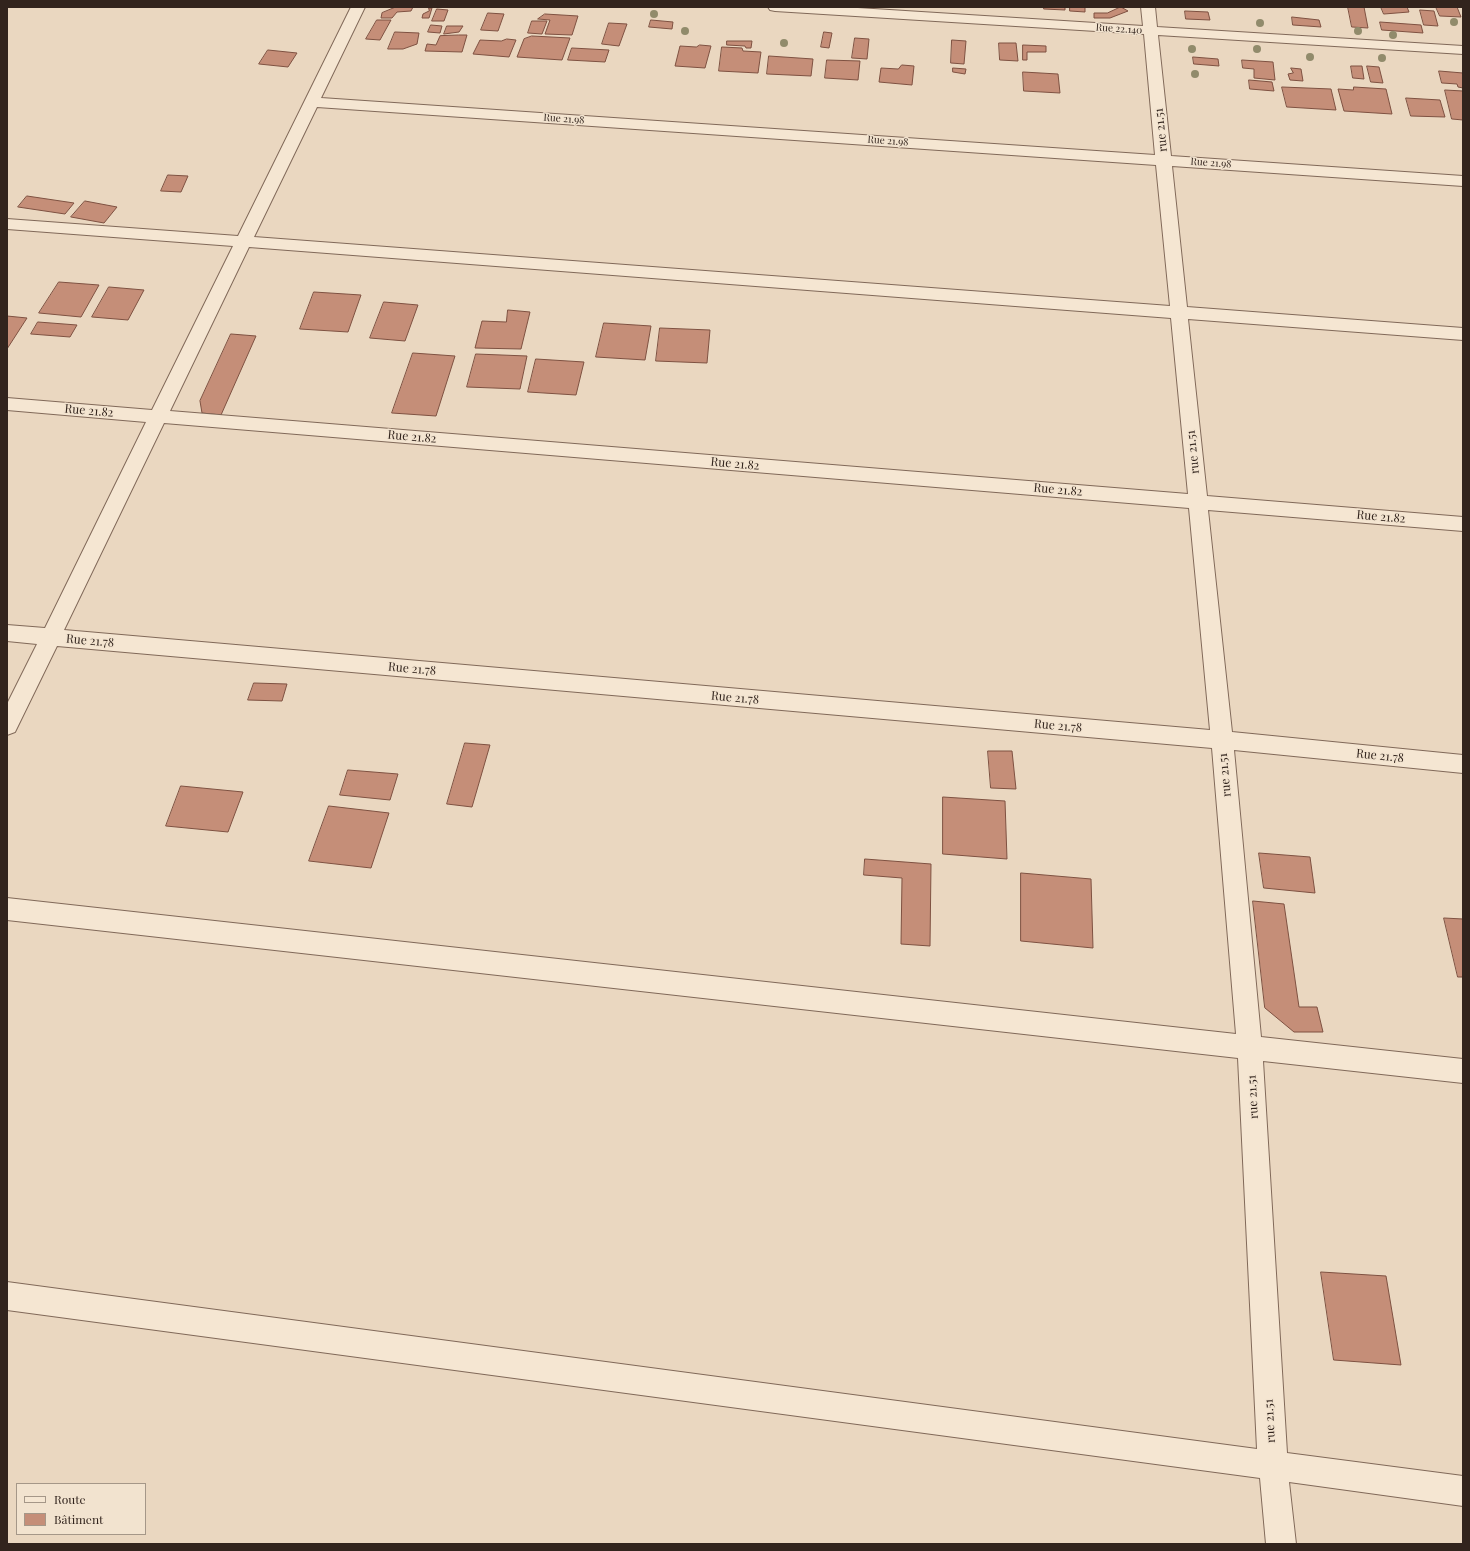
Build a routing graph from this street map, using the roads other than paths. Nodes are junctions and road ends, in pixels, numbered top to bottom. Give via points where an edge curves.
1 (358, 7) edge
2 (775, 7) edge
3 (1148, 7) edge
4 (1150, 31) junction
5 (1463, 50) edge
6 (312, 102) junction
7 (1164, 160) junction
8 (1463, 181) edge
9 (7, 224) edge
10 (242, 243) junction
11 (1179, 313) junction
12 (1463, 334) edge
13 (7, 404) edge
14 (158, 416) junction
15 (1198, 502) junction
16 (1463, 524) edge
17 (7, 633) edge
18 (51, 637) junction
19 (7, 726) edge
20 (1222, 740) junction
21 (1463, 764) edge
22 (7, 909) edge
23 (1250, 1048) junction
24 (1463, 1071) edge
25 (7, 1296) edge
26 (1273, 1467) junction
27 (1463, 1491) edge
28 (1281, 1544) edge

1 - 6 street
2 - 4 street, Rue 22.140
3 - 4 street, rue 21.51
4 - 5 street, Rue 22.140
4 - 7 street, rue 21.51
6 - 7 street, Rue 21.98
6 - 10 street
7 - 8 street, Rue 21.98
7 - 11 street, rue 21.51
9 - 10 street
10 - 11 street
10 - 14 street
11 - 12 street
11 - 15 street, rue 21.51
13 - 14 street, Rue 21.82
14 - 15 street, Rue 21.82
14 - 18 street
15 - 16 street, Rue 21.82
15 - 20 street, rue 21.51
17 - 18 street, Rue 21.78
18 - 19 street
18 - 20 street, Rue 21.78
20 - 21 street, Rue 21.78
20 - 23 street, rue 21.51
22 - 23 street
23 - 24 street
23 - 26 street, rue 21.51
25 - 26 street
26 - 27 street
26 - 28 street, rue 21.51

